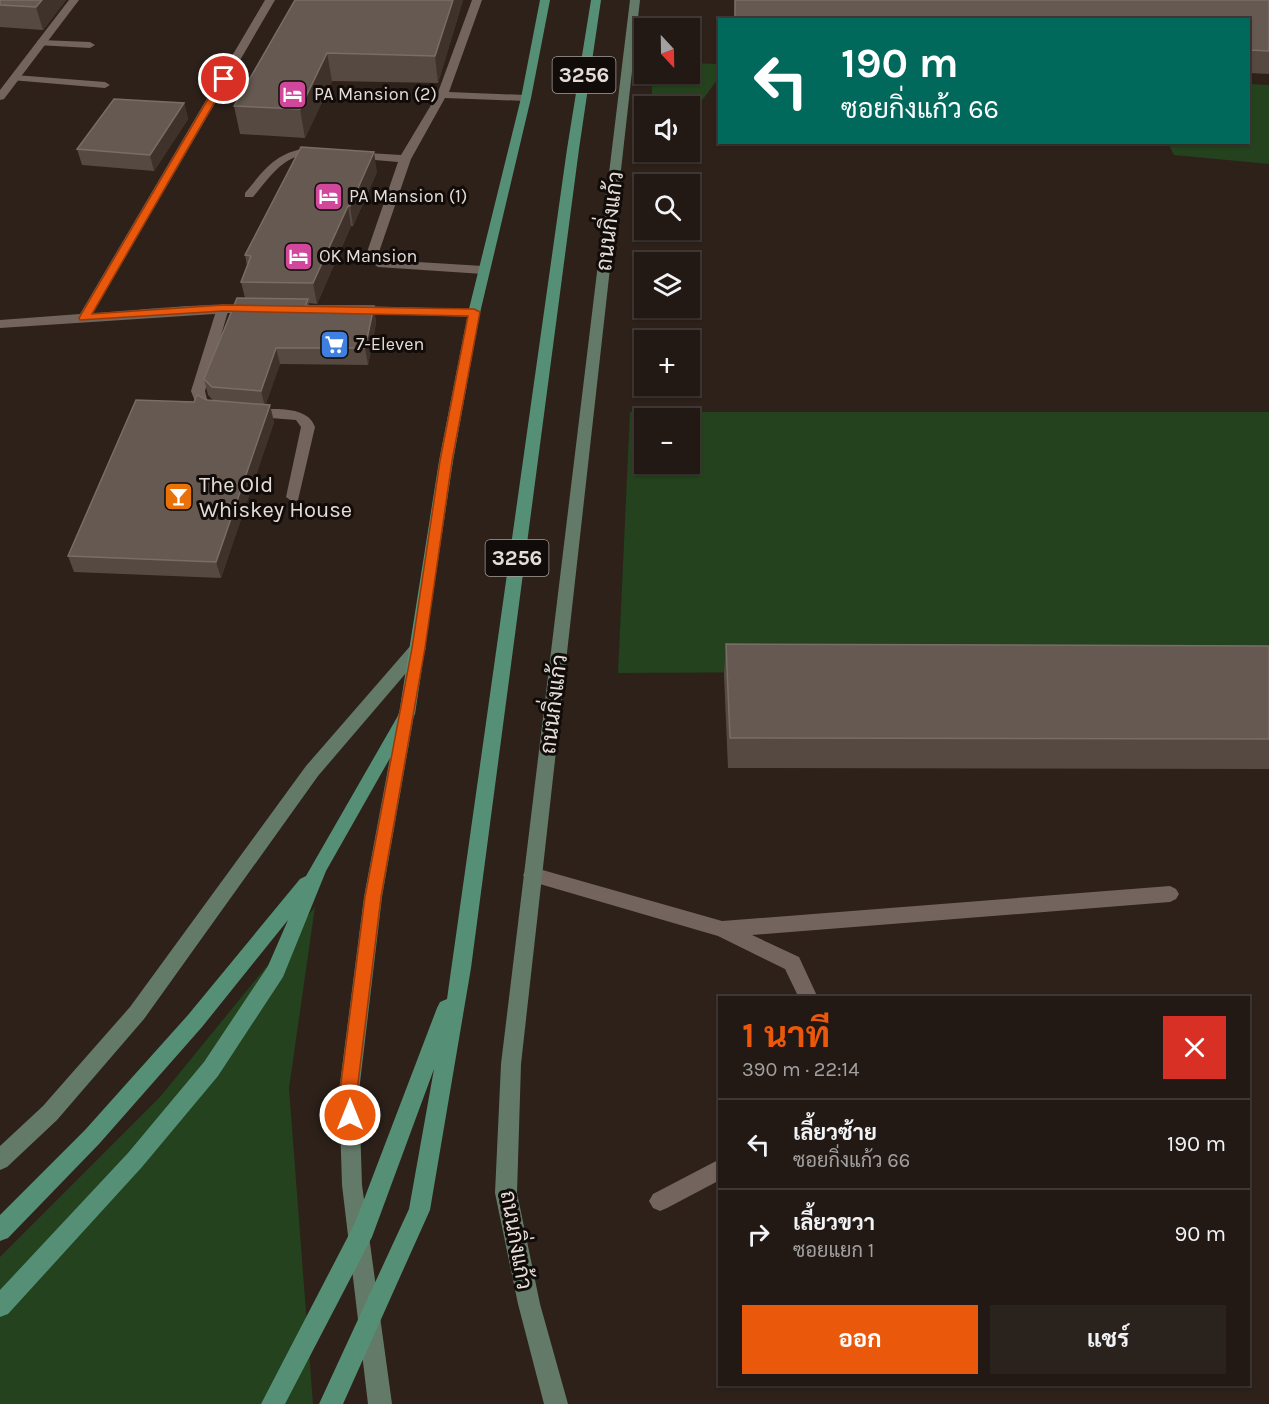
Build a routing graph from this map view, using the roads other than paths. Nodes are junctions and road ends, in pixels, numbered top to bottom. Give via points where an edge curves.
1 (74, 0) edge
2 (270, 0) edge
3 (477, 0) edge
4 (545, 0) edge
5 (596, 0) edge
6 (635, 0) edge
7 (41, 44) junction
8 (90, 45) dead end
9 (15, 78) junction
10 (105, 85) dead end
11 (442, 95) junction
12 (0, 97) edge
13 (526, 98) junction
14 (405, 159) junction
15 (249, 195) dead end
16 (483, 270) junction
17 (223, 308) junction
18 (270, 309) edge
19 (341, 310) edge
20 (474, 312) junction
21 (84, 318) junction
22 (0, 324) edge
23 (293, 496) dead end
24 (418, 648) junction
25 (407, 714) junction
26 (318, 869) junction
27 (532, 875) junction
28 (1170, 894) dead end
29 (723, 929) junction
30 (462, 968) junction
31 (808, 996) edge
32 (0, 1160) edge
33 (718, 1170) edge
34 (660, 1201) dead end
35 (0, 1230) edge
36 (0, 1306) edge
37 (273, 1404) edge
38 (331, 1404) edge
39 (380, 1404) edge
40 (556, 1404) edge

1 - 7 street
2 - 21 street
3 - 11 street
4 - 13 main road, 3256
5 - 30 main road, ถนนกิ่งแก้ว / 3256
6 - 27 main road, ถนนกิ่งแก้ว / 3256
7 - 8 street
7 - 9 street
9 - 10 street
9 - 12 street
11 - 13 street
11 - 14 street
13 - 16 main road, 3256
14 - 15 street via 296,153 280,158
14 - 16 street via 373,252 375,259 400,267
16 - 20 main road, 3256
17 - 18 street
17 - 21 street
17 - 23 street via 198,391 201,401 212,410 299,416 306,421 308,428
19 - 20 street
20 - 24 main road, 3256 via 446,461
21 - 22 street
24 - 25 main road, 3256
24 - 32 main road via 312,771 137,1013 50,1113
25 - 26 main road, 3256
25 - 39 main road, 3256 via 373,897 349,1091 352,1185
26 - 35 main road via 195,1021 92,1137
26 - 36 main road via 276,971 211,1068 135,1160
27 - 29 street
27 - 40 main road, ถนนกิ่งแก้ว / 3256 via 511,1065 506,1193 529,1304
28 - 29 street
29 - 31 street via 792,963
30 - 37 main road via 364,1229
30 - 38 main road, ถนนกิ่งแก้ว via 419,1210
33 - 34 street

